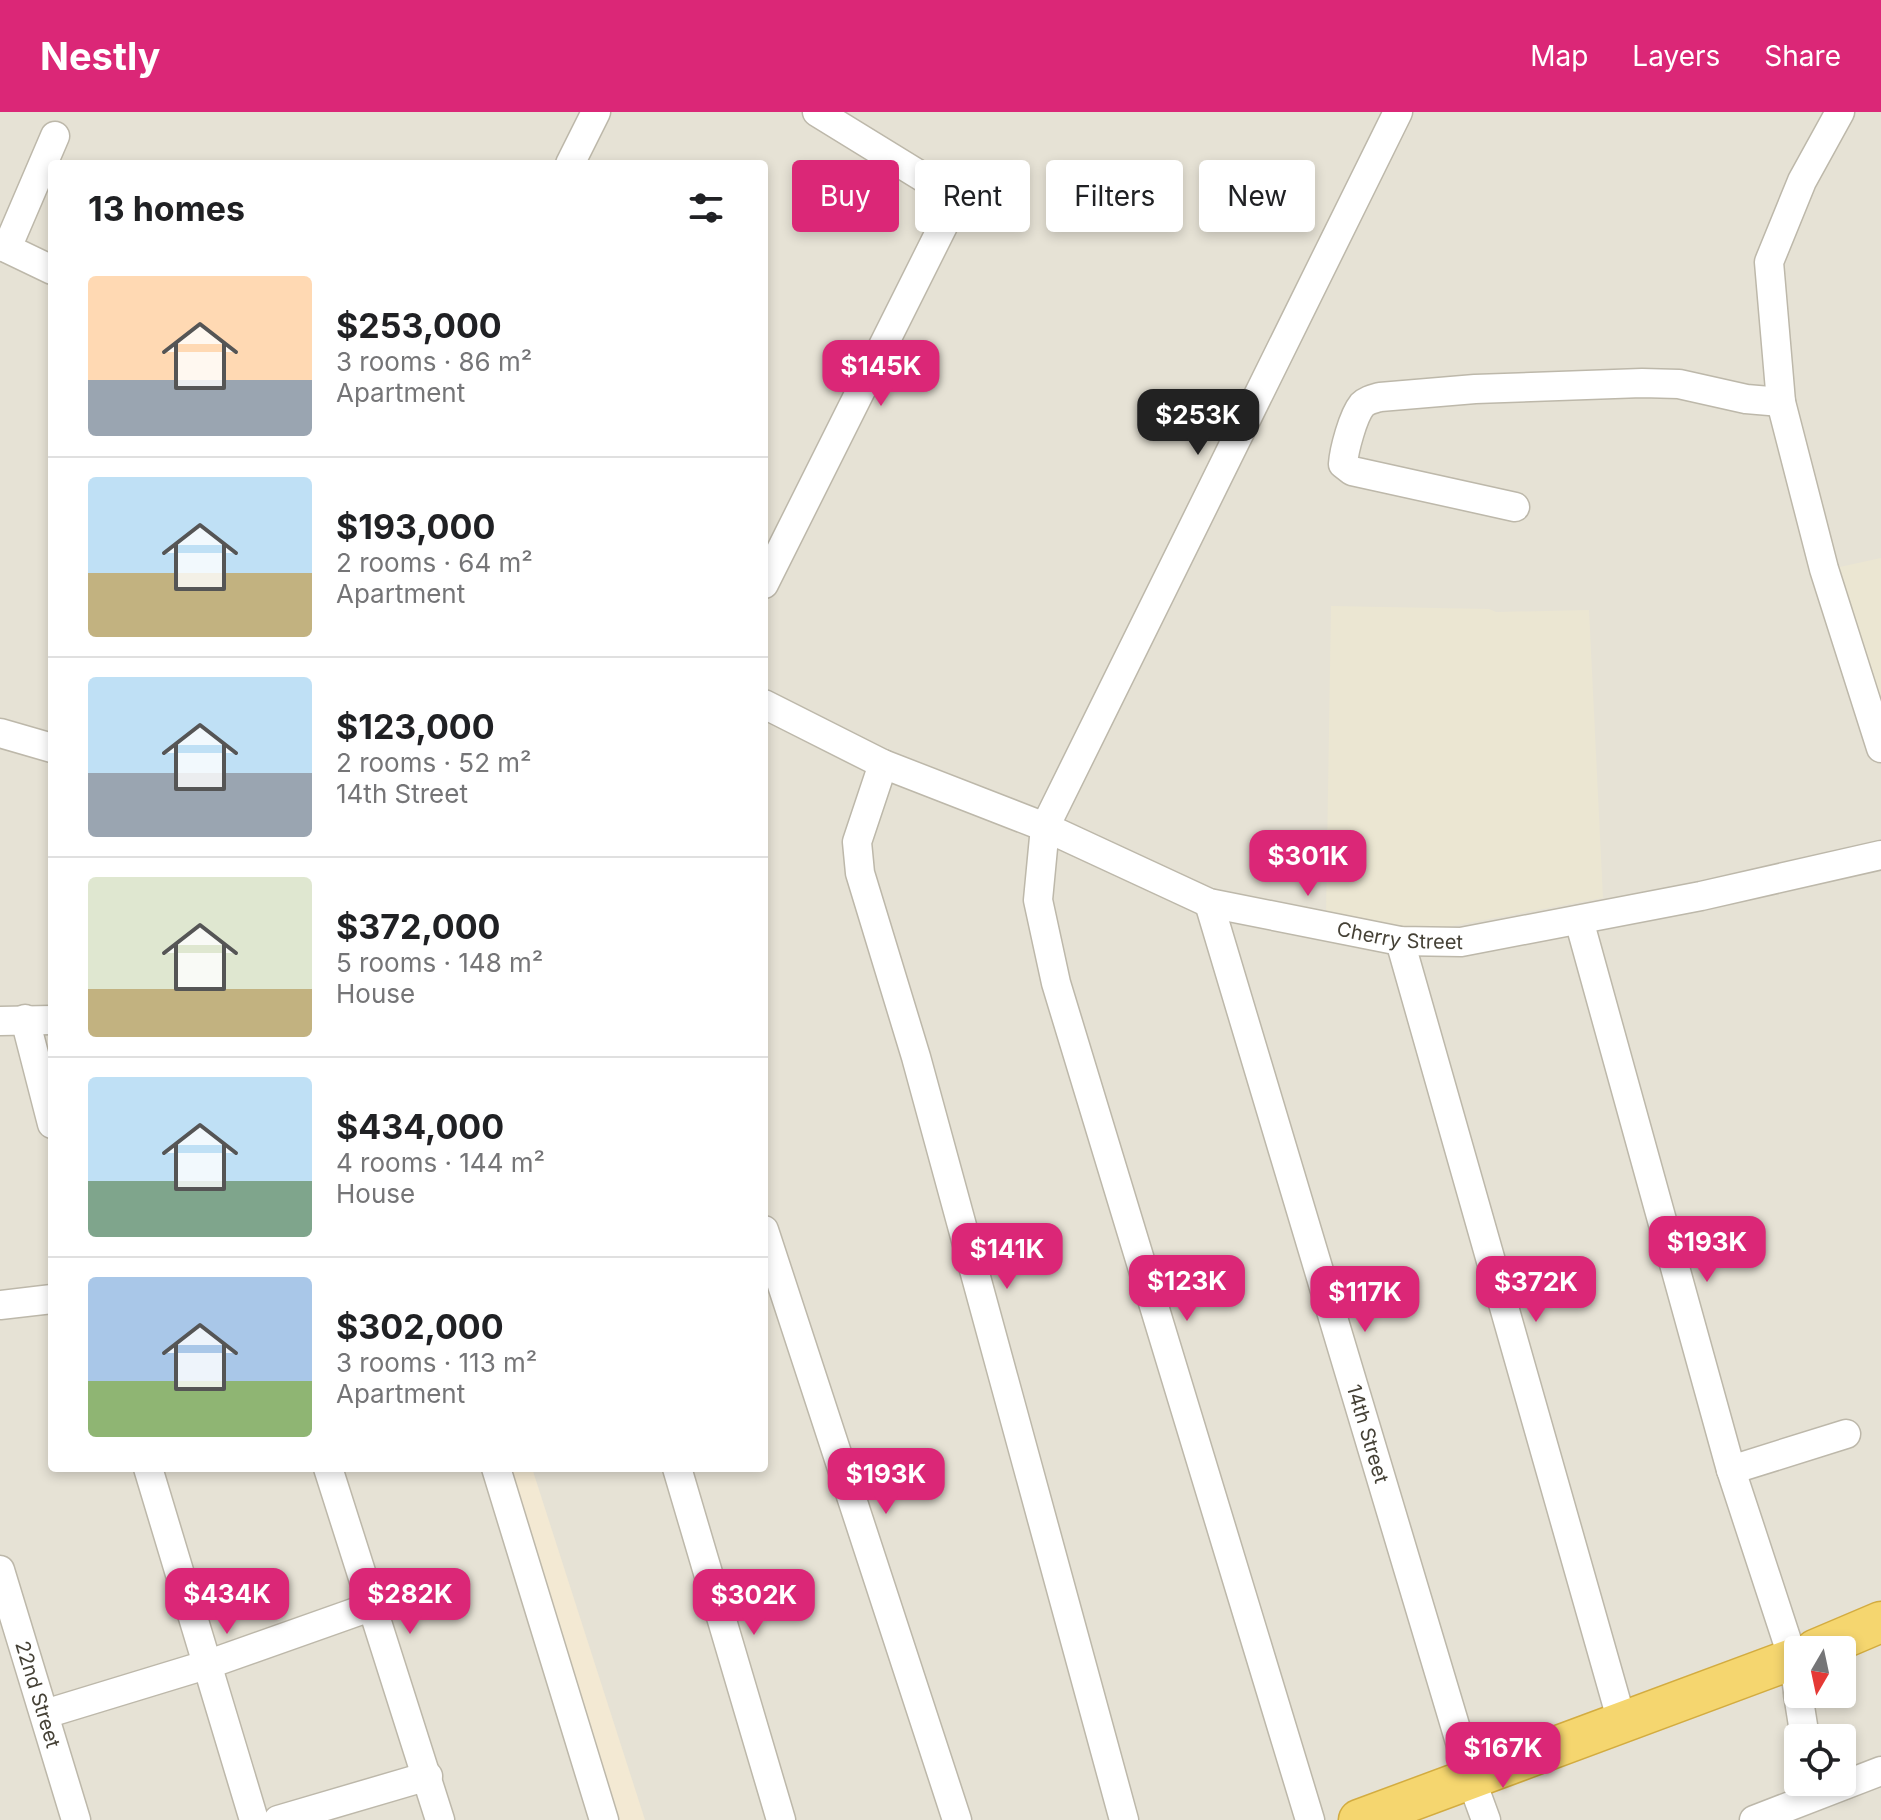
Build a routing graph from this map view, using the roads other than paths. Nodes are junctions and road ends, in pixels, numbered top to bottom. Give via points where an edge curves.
1 (596, 112) edge
2 (817, 112) edge
3 (1398, 112) edge
4 (1840, 112) edge
5 (55, 136) dead end
6 (572, 160) edge
7 (4, 247) edge
8 (48, 268) edge
9 (1781, 402) junction
10 (1515, 507) dead end
11 (768, 576) edge
12 (768, 706) edge
13 (0, 733) edge
14 (48, 747) edge
15 (1881, 748) edge
16 (883, 764) junction
17 (1045, 827) junction
18 (1881, 855) edge
19 (1209, 903) junction
20 (1579, 920) junction
21 (1400, 941) junction
22 (26, 1020) edge
23 (48, 1108) edge
24 (768, 1242) edge
25 (48, 1299) edge
26 (0, 1305) edge
27 (1846, 1434) dead end
28 (1731, 1470) junction
29 (149, 1472) edge
30 (329, 1472) edge
31 (497, 1472) edge
32 (678, 1472) edge
33 (0, 1570) edge
34 (373, 1606) junction
35 (1881, 1622) edge
36 (1788, 1636) edge
37 (1856, 1637) edge
38 (209, 1664) junction
39 (1784, 1675) edge
40 (45, 1714) junction
41 (1622, 1722) junction
42 (1881, 1771) edge
43 (428, 1776) junction
44 (1471, 1779) junction
45 (1816, 1799) edge
46 (76, 1820) edge
47 (254, 1820) edge
48 (278, 1820) edge
49 (440, 1820) edge
50 (604, 1820) edge
51 (781, 1820) edge
52 (957, 1820) edge
53 (1124, 1820) edge
54 (1310, 1820) edge
55 (1359, 1820) edge
56 (1486, 1820) edge
57 (1754, 1820) edge

1 - 6 street
2 - 11 street via 947,192 953,206
3 - 17 street
4 - 9 street via 1802,181 1769,262
5 - 7 street
7 - 8 street
9 - 10 street via 1679,384 1642,383 1380,397 1359,408 1344,453 1343,464 1352,471
9 - 15 street via 1824,569
12 - 16 street, Cherry Street
13 - 14 street
16 - 17 street, Cherry Street
16 - 53 street via 857,842 860,873 916,1057
17 - 19 street, Cherry Street
17 - 54 street via 1038,900 1056,983
18 - 20 street, Cherry Street
19 - 21 street, Cherry Street
19 - 44 street, 14th Street
20 - 21 street, Cherry Street via 1461,942
20 - 28 street
21 - 41 street
22 - 23 street
24 - 52 street
25 - 26 street
27 - 28 street
28 - 36 street
29 - 38 street
30 - 34 street
31 - 50 street
32 - 51 street
33 - 40 street, 22nd Street
34 - 38 street
34 - 43 street
35 - 37 highway
38 - 40 street
38 - 47 street
39 - 41 highway
40 - 46 street, 22nd Street
41 - 44 highway
42 - 45 street
43 - 48 street
43 - 49 street
44 - 55 highway
44 - 56 street, 14th Street
45 - 57 street

